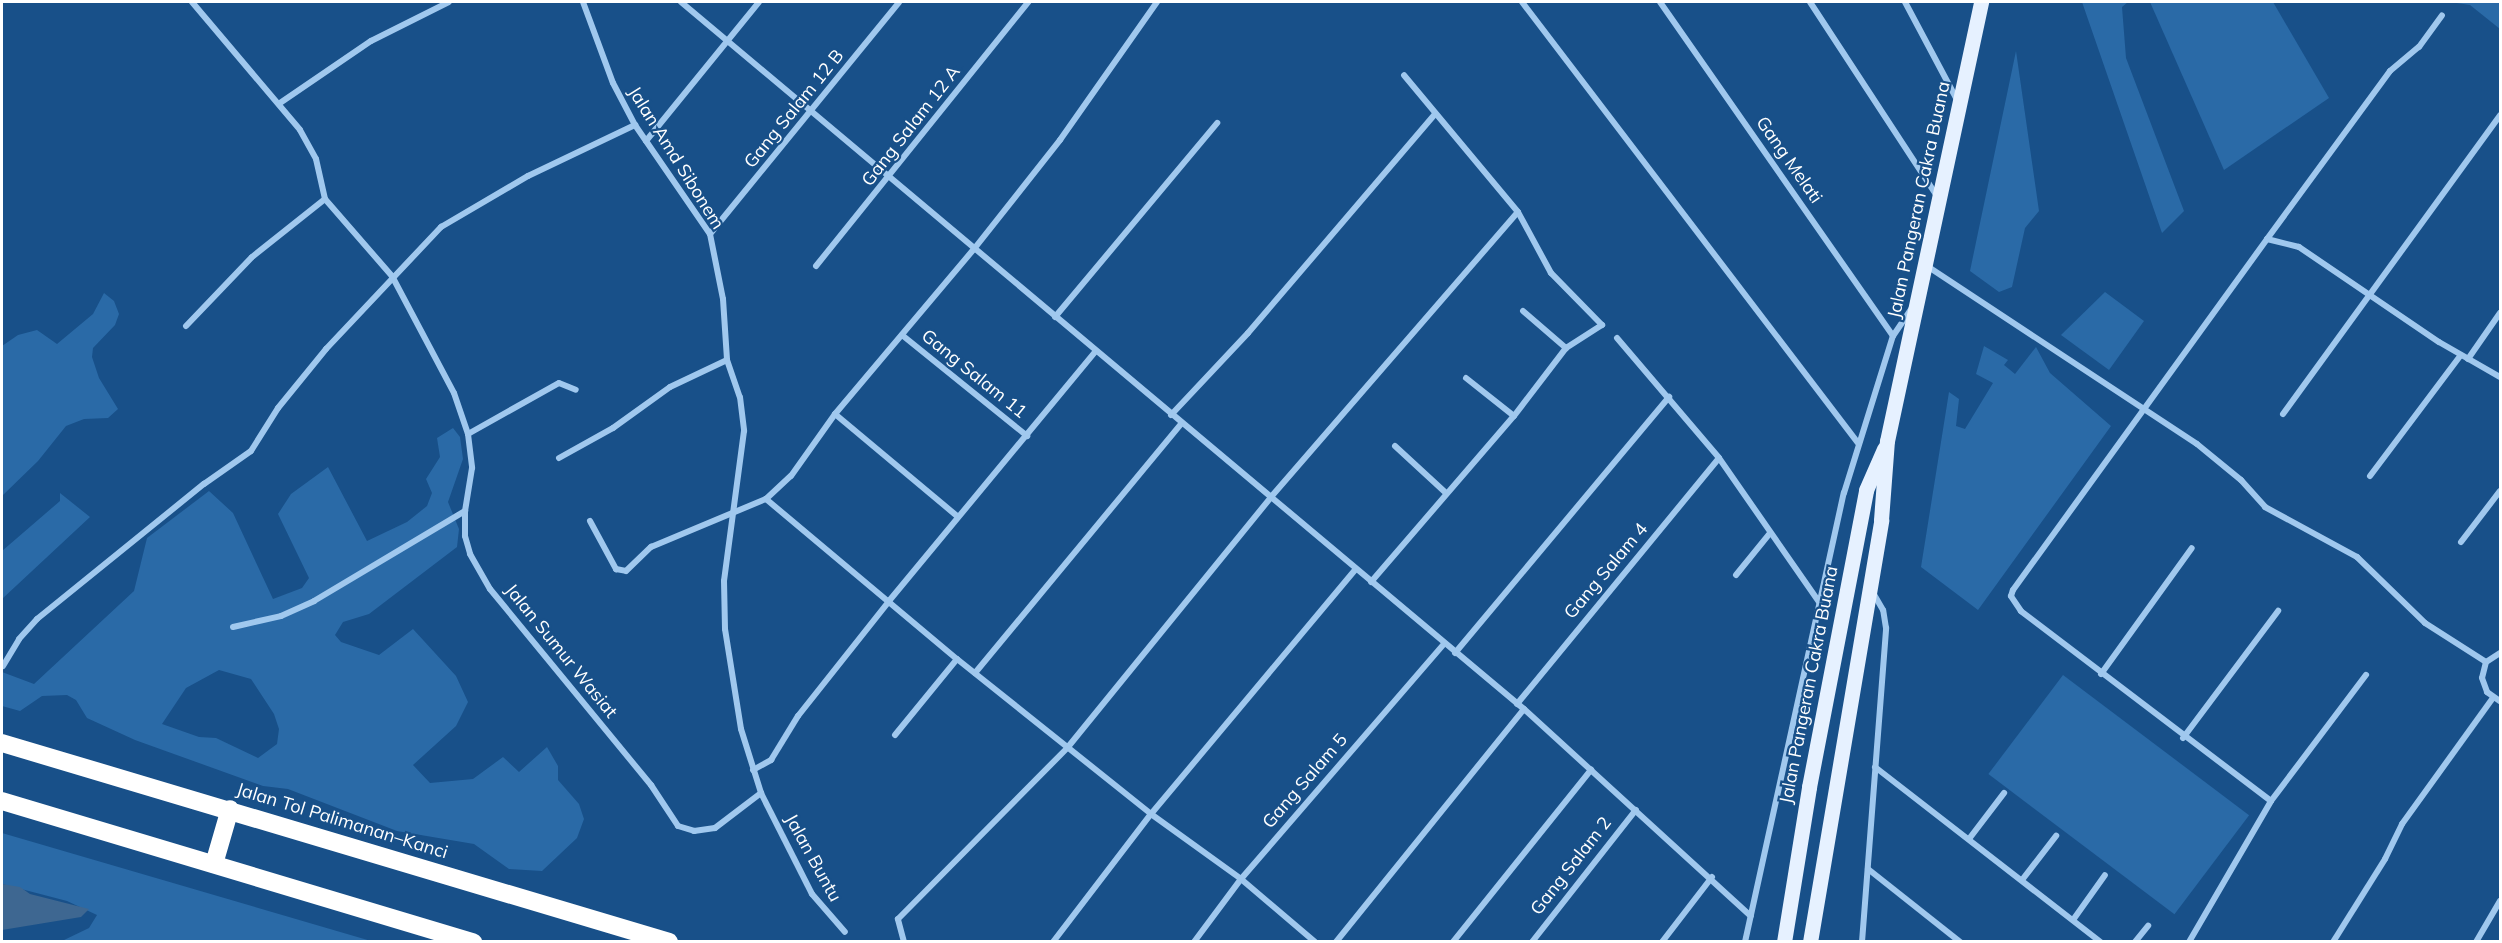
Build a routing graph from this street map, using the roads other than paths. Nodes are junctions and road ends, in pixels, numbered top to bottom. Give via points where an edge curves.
1 (192, 2) edge
2 (449, 2) edge
3 (581, 2) edge
4 (681, 2) edge
5 (759, 2) edge
6 (899, 2) edge
7 (1028, 2) edge
8 (1157, 2) edge
9 (1522, 2) edge
10 (1660, 2) edge
11 (1810, 2) edge
12 (1905, 2) edge
13 (1981, 2) edge
14 (2442, 15) dead end
15 (726, 41) junction
16 (1404, 75) dead end
17 (280, 103) junction
18 (1960, 106) junction
19 (811, 114) junction
20 (1435, 114) junction
21 (2500, 115) edge
22 (1217, 123) dead end
23 (635, 125) junction
24 (646, 141) junction
25 (890, 178) junction
26 (325, 199) junction
27 (1940, 201) junction
28 (1518, 212) junction
29 (710, 234) junction
30 (2267, 239) junction
31 (974, 249) junction
32 (1925, 265) junction
33 (816, 266) dead end
34 (392, 276) junction
35 (2372, 296) junction
36 (1917, 301) junction
37 (1523, 311) dead end
38 (2500, 313) edge
39 (1055, 317) junction
40 (186, 326) dead end
41 (902, 335) junction
42 (1893, 336) junction
43 (1617, 338) dead end
44 (1566, 348) junction
45 (1095, 352) junction
46 (2461, 355) junction
47 (2468, 359) junction
48 (727, 360) junction
49 (2500, 377) edge
50 (1466, 378) dead end
51 (576, 390) dead end
52 (1669, 397) junction
53 (2144, 408) junction
54 (836, 414) junction
55 (1171, 414) junction
56 (2283, 414) dead end
57 (1514, 416) junction
58 (1181, 424) junction
59 (468, 434) junction
60 (1027, 436) junction
61 (1887, 441) junction
62 (1858, 443) junction
63 (1395, 446) dead end
64 (559, 458) dead end
65 (1719, 458) junction
66 (2370, 477) dead end
67 (2500, 490) edge
68 (1446, 493) junction
69 (1271, 497) junction
70 (766, 499) junction
71 (465, 512) junction
72 (732, 512) junction
73 (958, 517) junction
74 (590, 521) dead end
75 (1770, 533) junction
76 (2461, 542) dead end
77 (2192, 548) dead end
78 (1355, 570) junction
79 (1736, 575) dead end
80 (1371, 582) junction
81 (1870, 588) junction
82 (889, 601) junction
83 (1819, 602) junction
84 (2278, 611) dead end
85 (233, 627) dead end
86 (1443, 645) junction
87 (1455, 653) junction
88 (2500, 653) edge
89 (957, 658) junction
90 (2486, 662) junction
91 (3, 666) dead end
92 (975, 673) junction
93 (2101, 674) junction
94 (2367, 675) dead end
95 (2493, 698) junction
96 (2500, 701) edge
97 (1516, 704) junction
98 (1524, 709) junction
99 (895, 735) dead end
100 (2183, 738) junction
101 (2, 743) edge
102 (1068, 747) junction
103 (1875, 767) junction
104 (756, 769) junction
105 (1591, 770) junction
106 (761, 793) junction
107 (2004, 793) dead end
108 (2, 801) edge
109 (2271, 801) junction
110 (230, 809) junction
111 (1636, 810) junction
112 (1151, 814) junction
113 (2056, 836) dead end
114 (1969, 839) junction
115 (214, 864) junction
116 (1868, 869) junction
117 (2105, 875) dead end
118 (1712, 877) junction
119 (1241, 879) junction
120 (2022, 880) junction
121 (2500, 901) edge
122 (1751, 916) junction
123 (2073, 920) junction
124 (2148, 926) dead end
125 (844, 932) dead end
126 (472, 942) edge
127 (669, 942) edge
128 (904, 942) edge
129 (1053, 942) edge
130 (1194, 942) edge
131 (1316, 942) edge
132 (1336, 942) edge
133 (1453, 942) edge
134 (1532, 942) edge
135 (1662, 942) edge
136 (1745, 942) edge
137 (1784, 942) edge
138 (1810, 942) edge
139 (1862, 942) edge
140 (1960, 942) edge
141 (2101, 942) edge
142 (2135, 942) edge
143 (2189, 942) edge
144 (2333, 942) edge
145 (2476, 942) edge

1 - 17 street, Jalan Sumur Wasiat
2 - 17 street via 371,41
3 - 23 street, Jalan Amd Sibonem via 613,83
4 - 15 street
5 - 15 street
6 - 19 street, Gang Salam 12 B
7 - 25 street, Gang Salam 12 A
8 - 31 street via 1060,140
9 - 62 street
10 - 42 street, Gang Melati
11 - 27 street
12 - 18 street
13 - 18 main road, Jalan Pangeran Cakra Buana
14 - 30 street via 2419,47 2390,71
15 - 19 street
15 - 24 street
16 - 20 street
17 - 26 street, Jalan Sumur Wasiat via 316,159
18 - 27 main road, Jalan Pangeran Cakra Buana
19 - 25 street
19 - 29 street, Gang Salam 12 B
20 - 28 street
20 - 55 street via 1248,333
21 - 35 street
22 - 39 street
23 - 24 street, Jalan Amd Sibonem
23 - 34 street via 468,209 441,227
24 - 29 street, Jalan Amd Sibonem
25 - 31 street
25 - 33 street, Gang Salam 12 A
26 - 34 street, Jalan Sumur Wasiat
26 - 40 street via 252,257
27 - 32 main road, Jalan Pangeran Cakra Buana
28 - 44 street via 1551,273 1602,325
28 - 69 street
29 - 48 street, Jalan Amd Sibonem via 723,299
30 - 35 street via 2299,247
30 - 53 street
31 - 39 street
31 - 41 street
32 - 36 main road, Jalan Pangeran Cakra Buana
32 - 53 street
34 - 59 street, Jalan Sumur Wasiat via 454,393
34 - 91 street via 278,408 251,451 36,619
35 - 46 street
35 - 56 street
36 - 42 street
36 - 61 main road, Jalan Pangeran Cakra Buana
37 - 44 street
38 - 47 street
39 - 45 street
41 - 54 street
41 - 60 street, Gang Salam 11
42 - 62 street
43 - 52 street
44 - 57 street
45 - 55 street
45 - 60 street
46 - 47 street
46 - 66 street
47 - 49 street
48 - 64 street via 670,387 613,428
48 - 72 street, Jalan Amd Sibonem via 740,397 744,431 741,474
50 - 57 street
51 - 59 street via 559,383
52 - 65 street
52 - 87 street
53 - 90 street via 2241,480 2265,507 2366,564 2414,613
53 - 93 street via 2011,596 2021,611
54 - 70 street via 791,476
54 - 73 street
55 - 58 street
57 - 68 street
58 - 69 street
58 - 92 street
59 - 71 street, Jalan Sumur Wasiat via 472,468
60 - 73 street
61 - 81 main road, Jalan Pangeran Cakra Buana via 1885,491
61 - 137 main road, Jalan Pangeran Cakra Buana via 1866,490 1809,787
62 - 83 street
63 - 68 street
65 - 75 street
65 - 97 street, Gang Salam 4
67 - 76 street
68 - 80 street
69 - 78 street
69 - 102 street
70 - 72 street
70 - 82 street
71 - 85 street via 314,601 281,616
71 - 106 street, Jalan Sumur Wasiat via 470,554 490,589 651,786 678,826 694,831 715,828
72 - 74 street via 651,547 626,571 616,569
72 - 104 street, Jalan Amd Sibonem via 725,550 725,629 744,740
73 - 82 street
75 - 79 street
75 - 83 street
77 - 93 street
78 - 80 street
78 - 112 street
80 - 86 street
81 - 103 street via 1883,610 1887,628
81 - 138 main road, Jalan Pangeran Cakra Buana
82 - 89 street
82 - 104 street via 798,716 771,760
83 - 122 street
84 - 100 street
86 - 87 street
86 - 119 street, Gang Salam 5
87 - 97 street
88 - 90 street
89 - 92 street
89 - 99 street
90 - 95 street via 2482,678
92 - 102 street
93 - 100 street
94 - 109 street
95 - 96 street
95 - 144 street via 2402,824
97 - 98 street
98 - 105 street
98 - 132 street
100 - 109 street
101 - 110 highway, Jalan Tol Palimanan–Kanci
102 - 112 street
102 - 128 street via 898,919
103 - 114 street
103 - 116 street
104 - 106 street, Jalan Buntu
105 - 111 street
105 - 133 street
106 - 125 street, Jalan Buntu via 812,894
107 - 114 street
108 - 115 highway
109 - 143 street
110 - 115 highway
110 - 127 highway, Jalan Tol Palimanan–Kanci
111 - 118 street
111 - 134 street, Gang Salam 2
112 - 119 street
112 - 129 street
113 - 120 street
114 - 120 street
115 - 126 highway
116 - 139 street
116 - 140 street
117 - 123 street
118 - 122 street
118 - 135 street
119 - 130 street, Gang Salam 5
119 - 131 street
120 - 123 street
121 - 145 street
122 - 136 street
123 - 141 street
124 - 142 street

